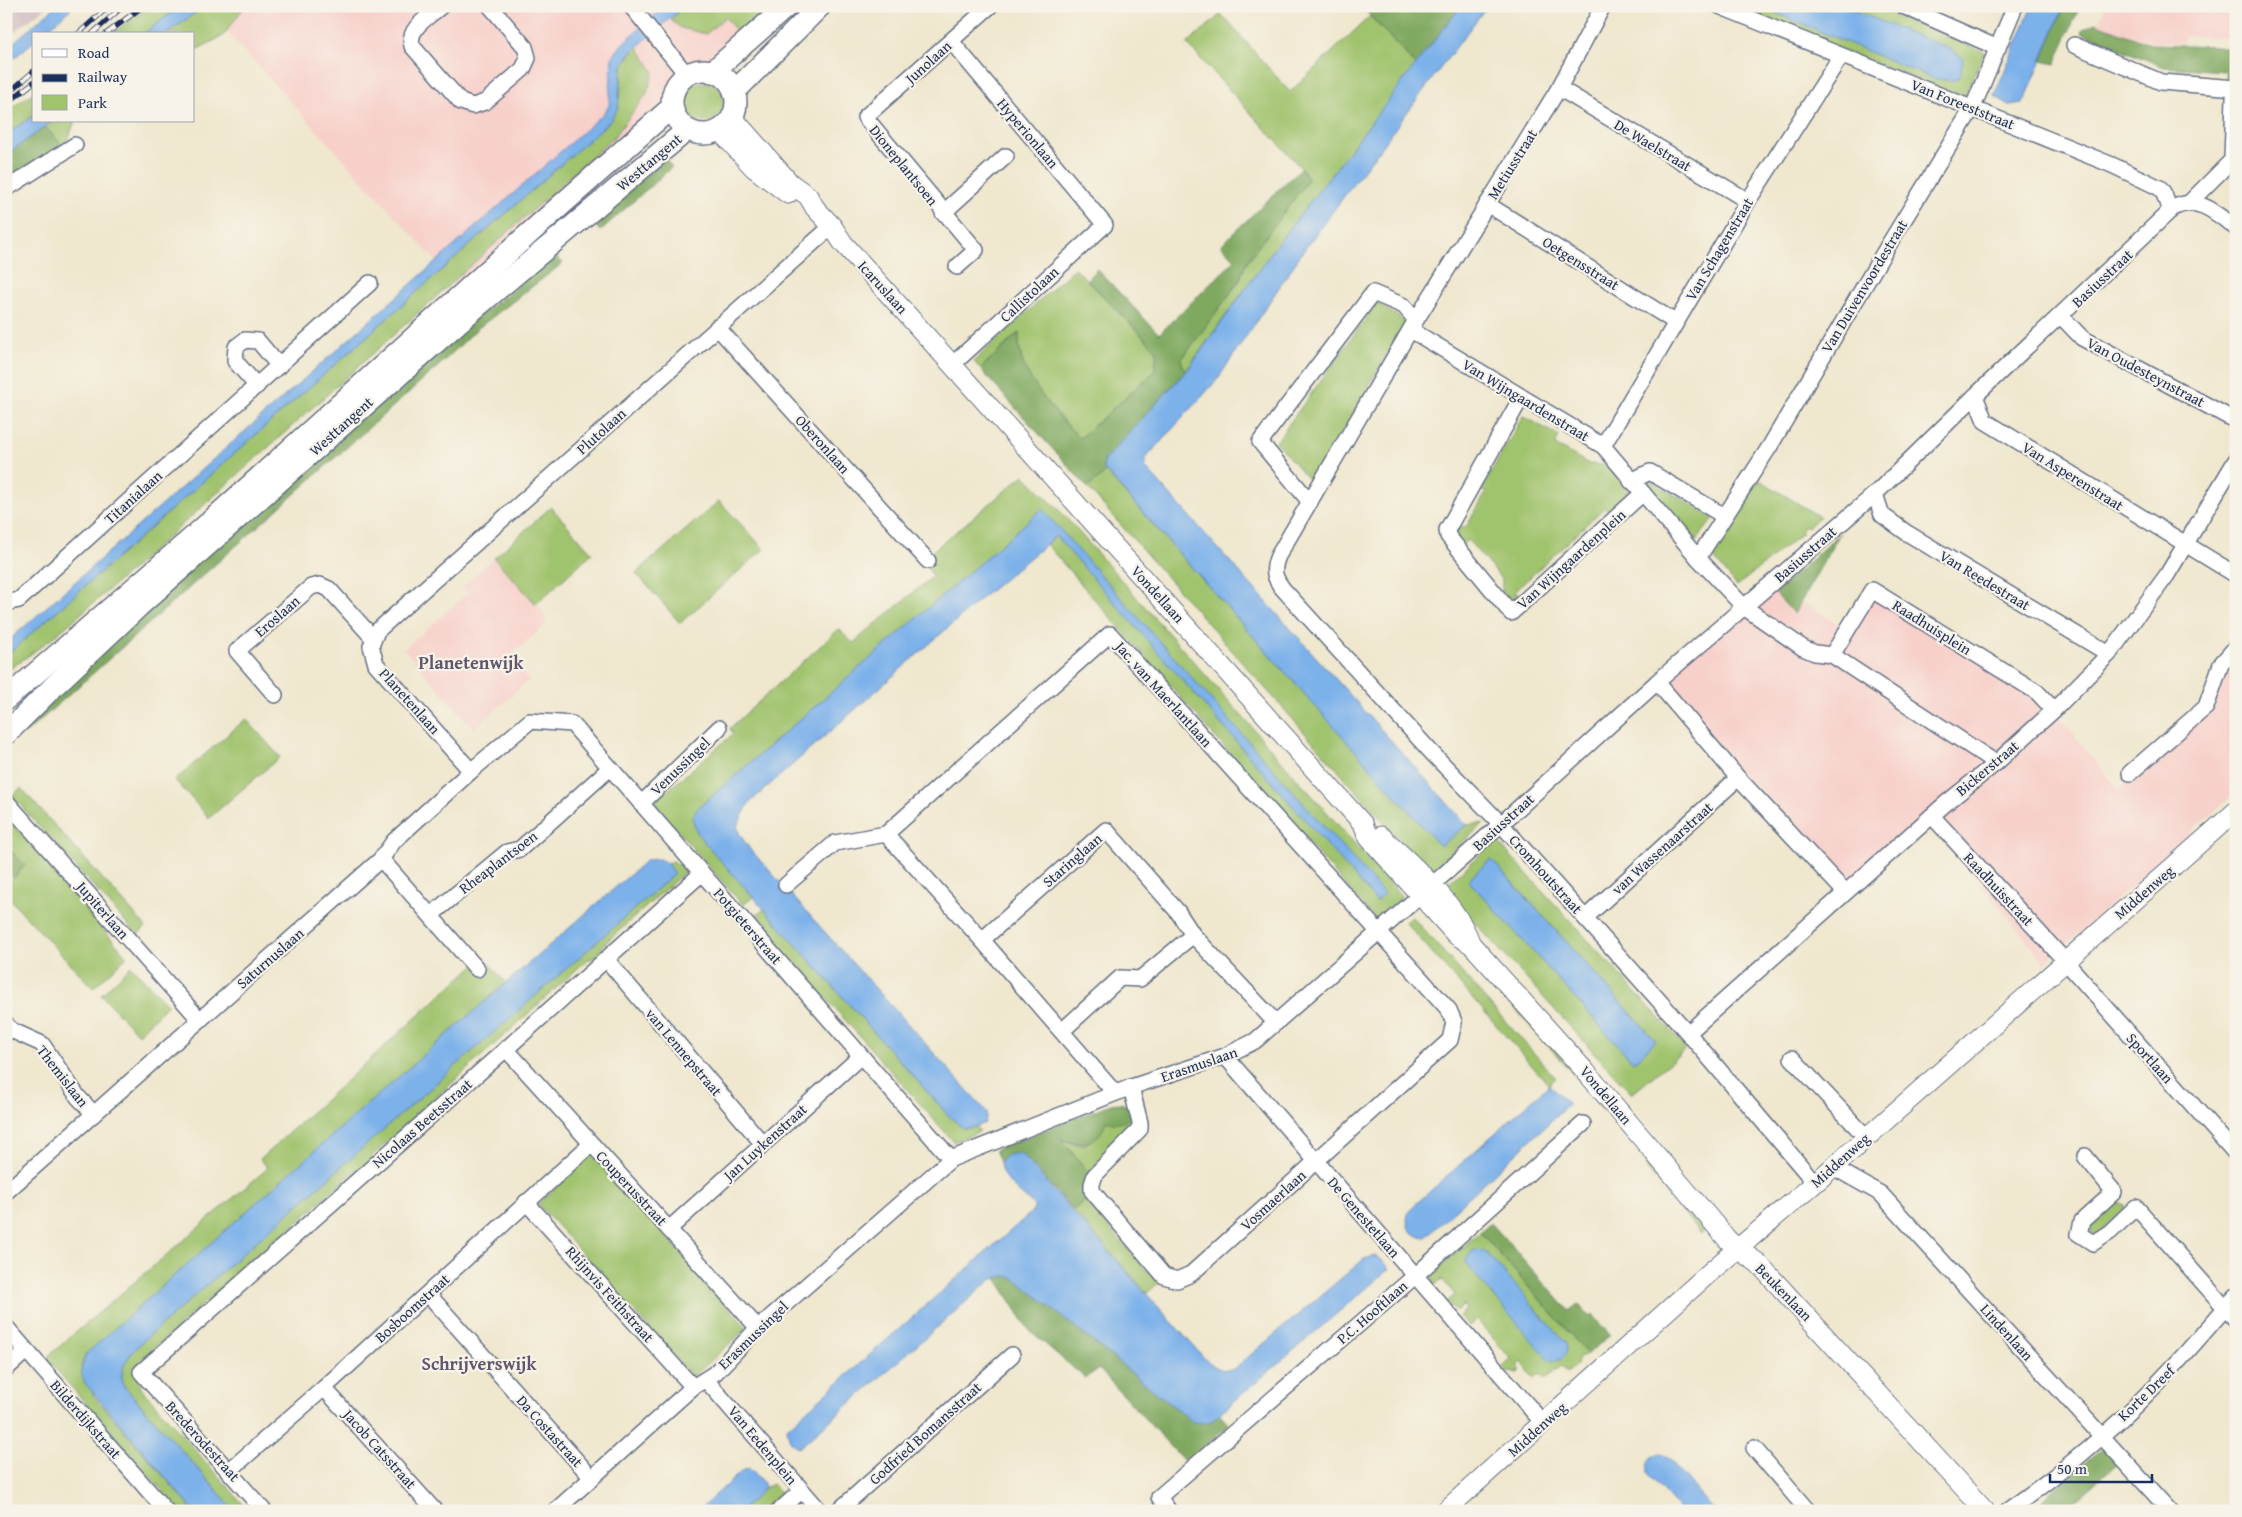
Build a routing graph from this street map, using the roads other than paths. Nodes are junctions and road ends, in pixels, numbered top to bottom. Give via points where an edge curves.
1 (441, 6) edge
2 (490, 6) edge
3 (631, 6) edge
4 (786, 6) edge
5 (820, 6) edge
6 (990, 6) edge
7 (1603, 6) edge
8 (1719, 6) edge
9 (1903, 6) edge
10 (2015, 6) edge
11 (951, 41) junction
12 (2074, 45) dead end
13 (1998, 48) junction
14 (1841, 56) junction
15 (712, 72) junction
16 (687, 75) junction
17 (1559, 88) junction
18 (2236, 90) edge
19 (734, 92) junction
20 (672, 107) junction
21 (1973, 107) junction
22 (865, 117) joint
23 (726, 124) junction
24 (687, 130) junction
25 (75, 145) dead end
26 (1006, 156) dead end
27 (6, 189) edge
28 (1748, 201) junction
29 (2190, 202) junction
30 (1487, 204) junction
31 (2170, 211) junction
32 (943, 213) junction
33 (1105, 225) joint
34 (832, 226) junction
35 (2236, 228) edge
36 (957, 267) dead end
37 (370, 284) dead end
38 (2061, 316) junction
39 (1676, 322) junction
40 (1414, 325) junction
41 (717, 327) junction
42 (953, 364) junction
43 (279, 366) junction
44 (257, 386) junction
45 (1975, 396) junction
46 (1521, 398) junction
47 (2236, 421) edge
48 (1603, 446) junction
49 (2236, 460) edge
50 (1632, 480) junction
51 (1643, 493) junction
52 (1875, 494) junction
53 (1310, 502) junction
54 (1724, 516) junction
55 (2184, 545) junction
56 (1698, 558) junction
57 (928, 561) dead end
58 (1274, 570) joint
59 (2236, 575) edge
60 (6, 603) edge
61 (1744, 606) junction
62 (373, 638) junction
63 (2236, 647) edge
64 (2109, 654) junction
65 (1832, 655) junction
66 (1657, 682) junction
67 (275, 695) dead end
68 (6, 699) edge
69 (2054, 710) junction
70 (530, 721) joint
71 (719, 728) dead end
72 (6, 734) edge
73 (1996, 762) junction
74 (610, 768) junction
75 (471, 770) junction
76 (2130, 773) dead end
77 (1738, 778) junction
78 (6, 801) edge
79 (641, 804) junction
80 (2236, 811) edge
81 (1932, 816) junction
82 (1501, 824) junction
83 (886, 834) junction
84 (381, 859) junction
85 (702, 873) junction
86 (786, 885) dead end
87 (1426, 891) junction
88 (1844, 892) junction
89 (431, 915) junction
90 (1585, 918) junction
91 (1379, 931) junction
92 (1193, 935) junction
93 (982, 940) junction
94 (606, 959) junction
95 (2065, 961) junction
96 (477, 968) dead end
97 (200, 1020) junction
98 (1276, 1023) junction
99 (6, 1024) edge
100 (1062, 1031) junction
101 (1688, 1033) junction
102 (506, 1049) junction
103 (861, 1056) junction
104 (1225, 1056) junction
105 (1792, 1058) dead end
106 (1131, 1087) junction
107 (1115, 1093) junction
108 (94, 1114) junction
109 (1583, 1124) dead end
110 (1866, 1137) junction
111 (591, 1144) junction
112 (763, 1144) junction
113 (2236, 1154) edge
114 (2085, 1156) dead end
115 (951, 1159) junction
116 (1316, 1161) junction
117 (1833, 1167) junction
118 (1815, 1183) junction
119 (6, 1192) edge
120 (2114, 1192) junction
121 (526, 1202) junction
122 (2136, 1207) junction
123 (669, 1229) junction
124 (1737, 1249) junction
125 (1415, 1276) junction
126 (428, 1294) junction
127 (2236, 1296) edge
128 (2225, 1308) junction
129 (2236, 1320) edge
130 (6, 1326) edge
131 (758, 1328) junction
132 (26, 1351) junction
133 (1012, 1355) dead end
134 (6, 1369) edge
135 (141, 1372) joint
136 (700, 1383) junction
137 (324, 1388) junction
138 (1543, 1423) junction
139 (2102, 1436) junction
140 (1754, 1448) dead end
141 (230, 1470) junction
142 (592, 1478) junction
143 (2050, 1482) junction
144 (801, 1491) junction
145 (166, 1511) edge
146 (264, 1511) edge
147 (435, 1511) edge
148 (555, 1511) edge
149 (779, 1511) edge
150 (820, 1511) edge
151 (838, 1511) edge
152 (1169, 1511) edge
153 (1445, 1511) edge
154 (1808, 1511) edge
155 (1974, 1511) edge
156 (1985, 1511) edge
157 (2007, 1511) edge
158 (2026, 1511) edge
159 (2170, 1511) edge

1 - 2 street via 414,30 412,46 461,102 473,106 485,102 523,70 528,58 525,47
3 - 16 street
4 - 15 main road
5 - 19 main road
6 - 11 street, Junolaan
7 - 17 street, Metiusstraat
8 - 14 street, Van Foreeststraat
9 - 13 street
10 - 13 street, Van Duivenvoordestraat
11 - 22 street, Junolaan
11 - 33 street, Hyperionlaan
12 - 18 street via 2161,82
13 - 21 street, Van Duivenvoordestraat
14 - 21 street, Van Foreeststraat
14 - 28 street, Van Schagenstraat
15 - 16 main road
15 - 19 main road via 723,77
16 - 20 main road via 675,89
17 - 28 street, De Waelstraat
17 - 30 street, Metiusstraat
18 - 29 street via 2232,160
19 - 23 main road via 736,105
20 - 24 main road via 677,120
20 - 68 main road, Westtangent via 155,571
21 - 31 street, Van Foreeststraat via 2153,184 2164,194
21 - 54 street, Van Duivenvoordestraat via 1888,244 1770,446
22 - 32 street, Dioneplantsoen
23 - 24 main road via 703,134
23 - 34 street, Icaruslaan via 808,196
24 - 72 main road, Westtangent via 467,315 330,436 139,606
25 - 27 street
26 - 32 street, Dioneplantsoen
28 - 39 street, Van Schagenstraat
29 - 31 street
29 - 35 street via 2202,204
30 - 39 street, Oetgensstraat
30 - 40 street, Metiusstraat
31 - 38 street, Basiusstraat
32 - 36 street, Dioneplantsoen via 976,250
33 - 42 street, Callistolaan
34 - 41 street, Plutolaan
34 - 42 street, Icaruslaan via 843,243
37 - 43 street, Titanialaan
38 - 45 street, Basiusstraat
38 - 47 street, Van Oudesteynstraat via 2082,338
39 - 48 street, Van Schagenstraat
40 - 46 street, Van Wijngaardenstraat
40 - 53 street, Metiusstraat
40 - 53 street via 1404,306 1373,293 1260,442
41 - 57 street, Oberonlaan
41 - 62 street, Plutolaan via 383,624
42 - 87 street, Vondellaan via 1363,824 1377,832 1410,862
43 - 44 street, Titanialaan
43 - 44 street via 258,341 244,340 236,347 235,361
44 - 60 street, Titanialaan via 19,600
45 - 52 street, Basiusstraat
45 - 55 street, Van Asperenstraat via 1985,421
46 - 48 street, Van Wijngaardenstraat
46 - 51 street, Van Wijngaardenplein via 1447,530 1448,536 1511,613
48 - 50 street, Van Wijngaardenstraat
49 - 55 street, Bickerstraat
50 - 51 street, Van Wijngaardenstraat
50 - 54 street via 1650,472
51 - 56 street, Van Wijngaardenstraat
52 - 61 street, Basiusstraat
52 - 64 street, Van Reedestraat via 1882,515 1907,533
53 - 58 street, Metiusstraat via 1278,556
54 - 56 street, Van Duivenvoordestraat
55 - 59 street, Van Asperenstraat
55 - 64 street, Bickerstraat via 2167,575
56 - 61 street, Van Wijngaardenstraat
58 - 82 street, Cromhoutstraat via 1283,589
61 - 65 street via 1803,648
61 - 66 street, Basiusstraat
62 - 67 street, Eroslaan via 329,589 320,585 311,587 237,651
62 - 75 street, Planetenlaan via 372,655 376,664
63 - 76 street via 2221,664 2206,707
64 - 69 street, Bickerstraat
65 - 69 street, Raadhuisplein via 1872,590 2037,692
65 - 73 street
66 - 77 street
66 - 82 street, Basiusstraat
69 - 73 street, Bickerstraat
70 - 74 street, Potgieterstraat via 572,724
70 - 75 street, Saturnuslaan
71 - 79 street, Venussingel
73 - 81 street, Bickerstraat
74 - 79 street, Potgieterstraat
74 - 89 street, Rheaplantsoen via 520,849 507,852
75 - 84 street, Saturnuslaan via 394,841
77 - 88 street
77 - 90 street, van Wassenaarstraat
78 - 97 street, Jupiterlaan
79 - 85 street, Potgieterstraat
80 - 95 street, Middenweg
81 - 88 street, Bickerstraat
81 - 95 street, Raadhuisstraat
82 - 87 street, Basiusstraat
82 - 90 street, Cromhoutstraat
83 - 86 street via 835,843
83 - 91 street, Jac. van Maerlantlaan via 1110,634
83 - 93 street
84 - 89 street
84 - 97 street, Saturnuslaan
85 - 94 street, Nicolaas Beetsstraat
85 - 103 street, Potgieterstraat
87 - 91 street, Erasmuslaan
87 - 124 street, Vondellaan via 1465,928 1471,944 1586,1072
88 - 101 street, Bickerstraat
89 - 96 street
90 - 101 street, Cromhoutstraat
91 - 98 street, Erasmuslaan
91 - 116 street, Vosmaerlaan via 1449,1010 1454,1022 1450,1040
92 - 93 street, Staringlaan via 1178,912 1106,830
92 - 98 street, Staringlaan
92 - 100 street via 1140,979 1120,978
93 - 100 street
94 - 102 street, Nicolaas Beetsstraat
94 - 112 street, van Lennepstraat
95 - 110 street, Middenweg
95 - 113 street, Sportlaan
97 - 108 street, Saturnuslaan
98 - 104 street, Erasmuslaan via 1248,1046
99 - 108 street, Themislaan via 11,1030 42,1044 78,1097
100 - 107 street
101 - 118 street, Cromhoutstraat
102 - 111 street, Couperusstraat
102 - 135 street, Nicolaas Beetsstraat
103 - 112 street, Jan Luykenstraat
103 - 115 street, Potgieterstraat
104 - 106 street, Erasmuslaan
104 - 116 street, De Genestetlaan
105 - 110 street
106 - 107 street, Erasmuslaan
106 - 116 street, Vosmaerlaan via 1140,1129 1095,1175 1092,1191 1164,1276 1170,1279 1177,1280 1192,1274
107 - 115 street, Erasmuslaan
108 - 119 street, Saturnuslaan
109 - 125 street, P.C. Hooftlaan
110 - 117 street, Middenweg
111 - 121 street, Bosboomstraat
111 - 123 street, Couperusstraat
112 - 123 street, Jan Luykenstraat
114 - 120 street
115 - 131 street, Erasmussingel
116 - 125 street, De Genestetlaan
117 - 118 street, Middenweg
117 - 139 street, Lindenlaan via 1881,1194
118 - 124 street, Middenweg
120 - 122 street
120 - 122 street via 2082,1220 2078,1234 2093,1243
121 - 126 street, Bosboomstraat
121 - 136 street, Rhijnvis Feithstraat
122 - 128 street
123 - 131 street, Couperusstraat
124 - 138 street, Middenweg
124 - 155 street, Beukenlaan via 1749,1273
124 - 156 street, Beukenlaan via 1758,1263
125 - 138 street, De Genestetlaan
125 - 152 street, P.C. Hooftlaan via 1159,1497
126 - 137 street, Bosboomstraat
126 - 142 street, Da Costastraat
127 - 128 street, Korte Dreef
128 - 129 street
128 - 139 street, Korte Dreef via 2171,1370
130 - 132 street, Bilderdijkstraat
131 - 136 street, Erasmussingel via 730,1358
132 - 134 street
132 - 145 street, Bilderdijkstraat
133 - 151 street, Godfried Bomansstraat
135 - 141 street, Brederodestraat
136 - 142 street, Erasmussingel
136 - 144 street, Van Eedenplein
137 - 141 street, Bosboomstraat
137 - 147 street, Jacob Catsstraat
138 - 153 street, Middenweg
139 - 143 street, Korte Dreef
139 - 159 street, Lindenlaan
140 - 154 street
141 - 146 street, Brederodestraat
142 - 148 street, Erasmussingel
143 - 157 street, Korte Dreef
143 - 158 street, Korte Dreef
144 - 149 street
144 - 150 street, Van Eedenplein

